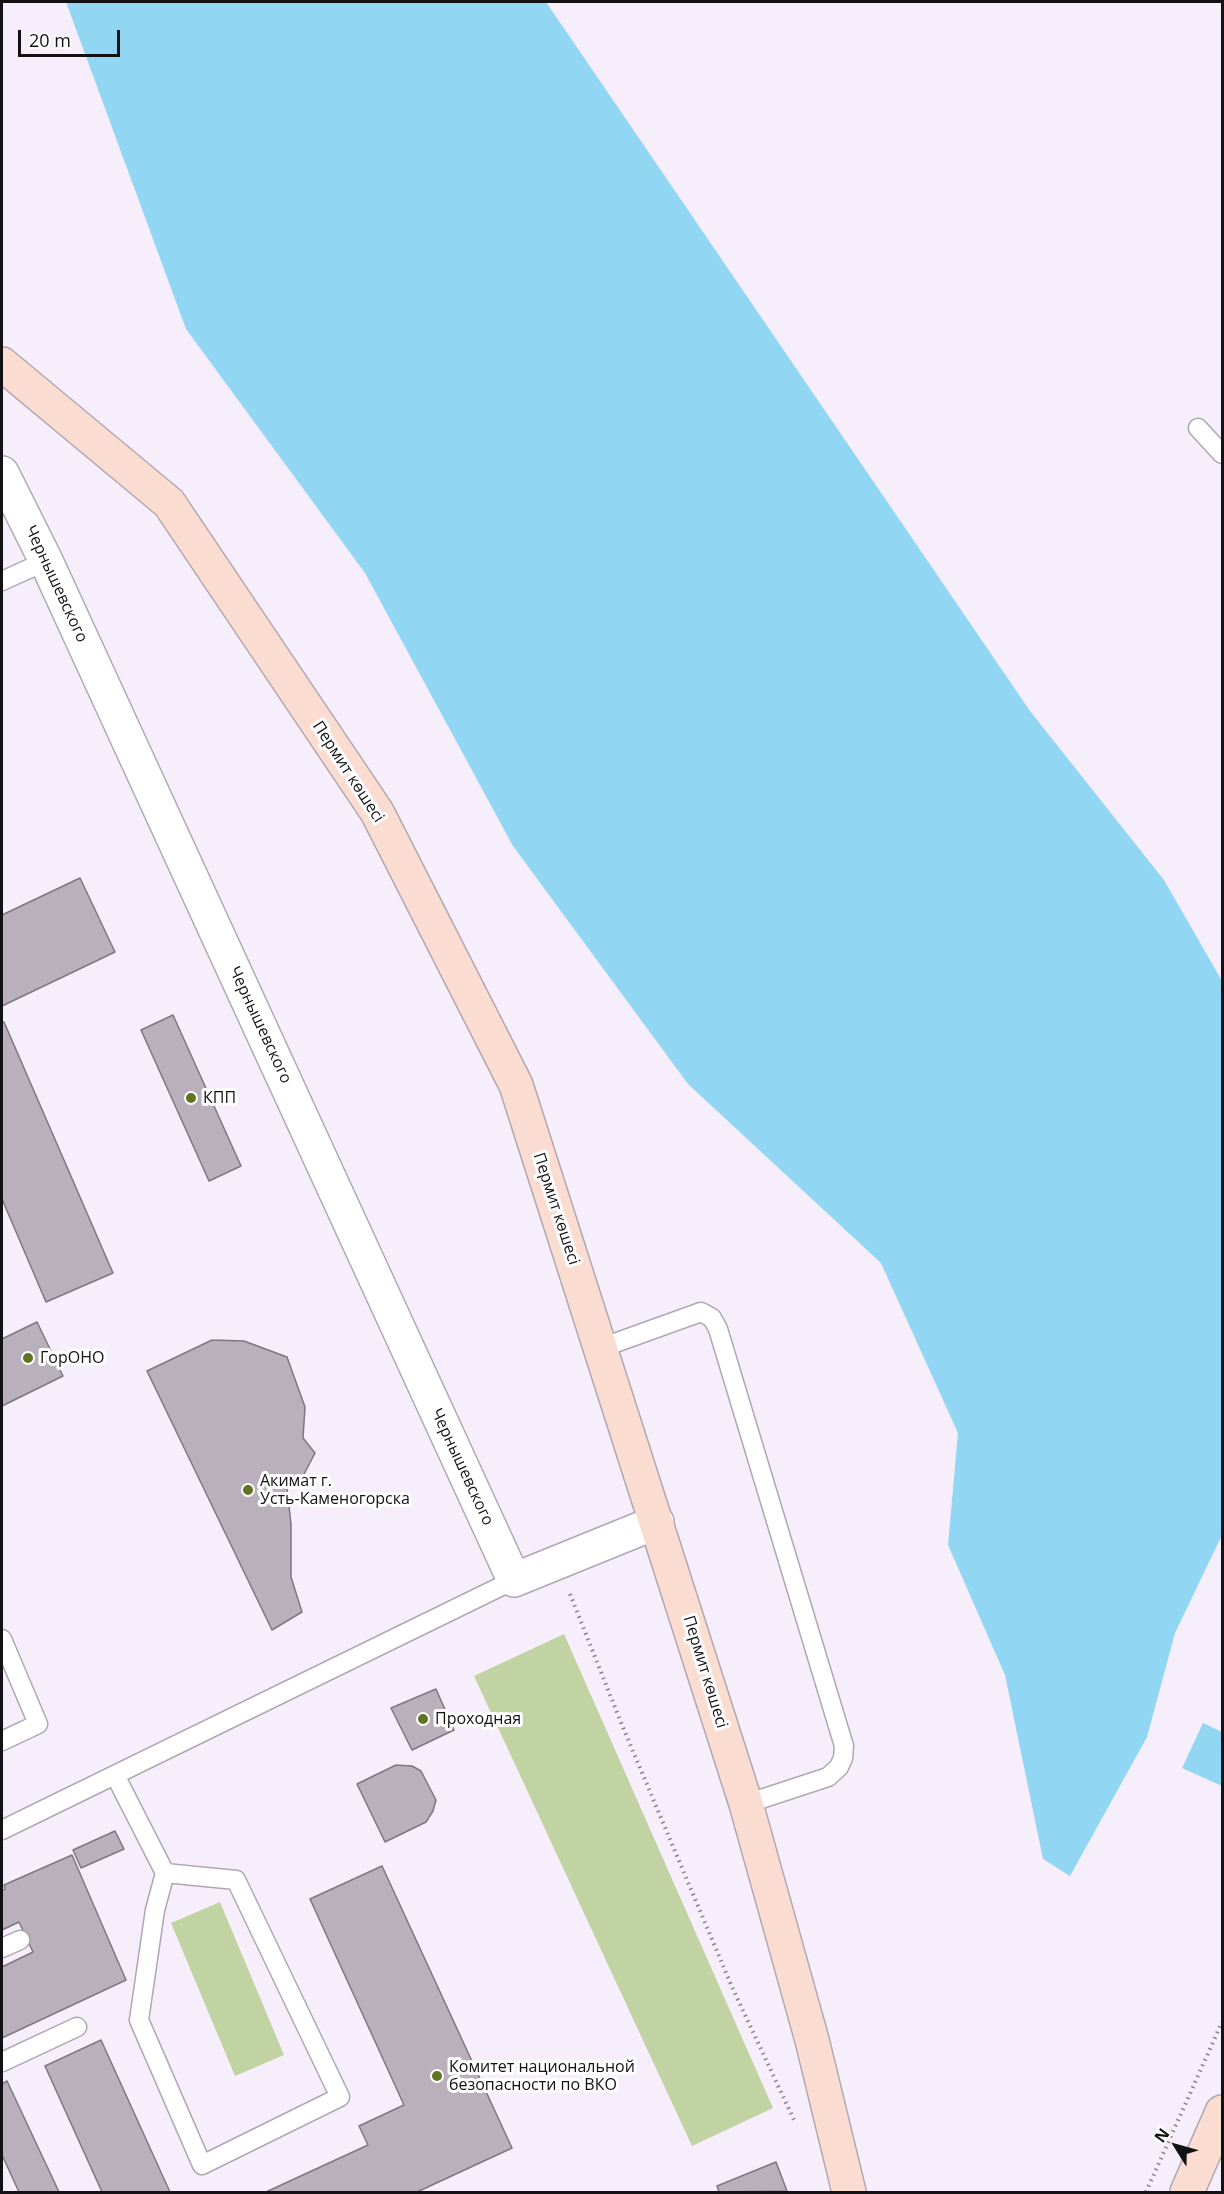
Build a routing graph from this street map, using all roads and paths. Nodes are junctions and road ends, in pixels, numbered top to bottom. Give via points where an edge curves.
1 (2, 364) edge
2 (1198, 428) dead end
3 (1222, 454) edge
4 (2, 473) edge
5 (46, 561) junction
6 (2, 581) edge
7 (601, 1348) junction
8 (657, 1522) junction
9 (514, 1580) junction
10 (569, 1593) dead end
11 (2, 1639) edge
12 (2, 1741) edge
13 (115, 1774) junction
14 (746, 1804) junction
15 (2, 1830) edge
16 (165, 1873) junction
17 (20, 1940) dead end
18 (2, 1948) edge
19 (77, 2027) dead end
20 (2, 2062) edge
21 (1222, 2112) edge
22 (796, 2126) dead end
23 (849, 2193) edge
24 (1187, 2193) edge

1 - 7 main road, Пермит көшесі via 169,503 377,812 516,1085
2 - 3 lane
4 - 5 street, Чернышевского
5 - 6 lane
5 - 9 street, Чернышевского
7 - 8 main road, Пермит көшесі
7 - 14 lane via 701,1312 712,1318 718,1329 844,1746 839,1767 828,1777
8 - 9 street
8 - 14 main road, Пермит көшесі
9 - 13 lane
10 - 22 path via 732,1986
11 - 12 lane via 38,1724
13 - 15 lane
13 - 16 lane
14 - 23 main road, Пермит көшесі via 812,2040
16 - 16 lane via 236,1880 340,2097 202,2165 139,2020 155,1910
17 - 18 lane
19 - 20 lane
21 - 24 main road

